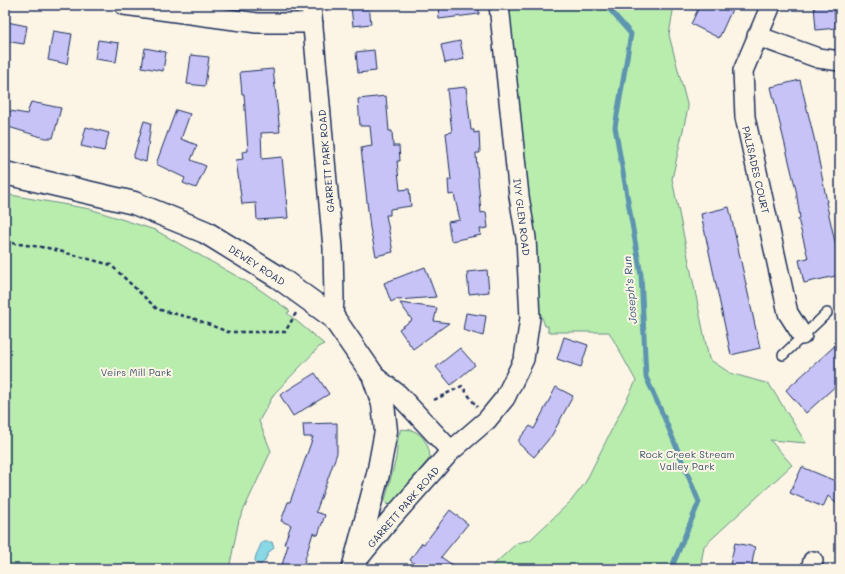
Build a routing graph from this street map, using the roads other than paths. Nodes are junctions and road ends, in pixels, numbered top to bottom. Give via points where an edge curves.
1 (124, 5) edge
2 (499, 5) edge
3 (771, 5) edge
4 (312, 14) edge
5 (757, 36) junction
6 (840, 61) edge
7 (5, 173) edge
8 (827, 313) dead end
9 (333, 317) junction
10 (802, 335) junction
11 (783, 354) dead end
12 (373, 375) junction
13 (451, 451) junction
14 (354, 567) edge

1 - 4 street via 257,23
2 - 13 street, IVY GLEN ROAD via 519,196 526,238 530,318 524,359 504,398 487,420
3 - 5 street, PALISADES COURT
4 - 9 street, GARRETT PARK ROAD via 333,248
5 - 6 street via 818,58
5 - 10 street, PALISADES COURT via 743,72 744,117 788,313
7 - 9 street, DEWEY ROAD via 134,203 205,232 278,277
8 - 10 lane
9 - 12 street, DEWEY ROAD
10 - 11 lane
12 - 13 street, DEWEY ROAD via 398,394
12 - 14 street, GARRETT PARK ROAD via 383,404 386,431 378,474
13 - 14 street, GARRETT PARK ROAD via 390,520

